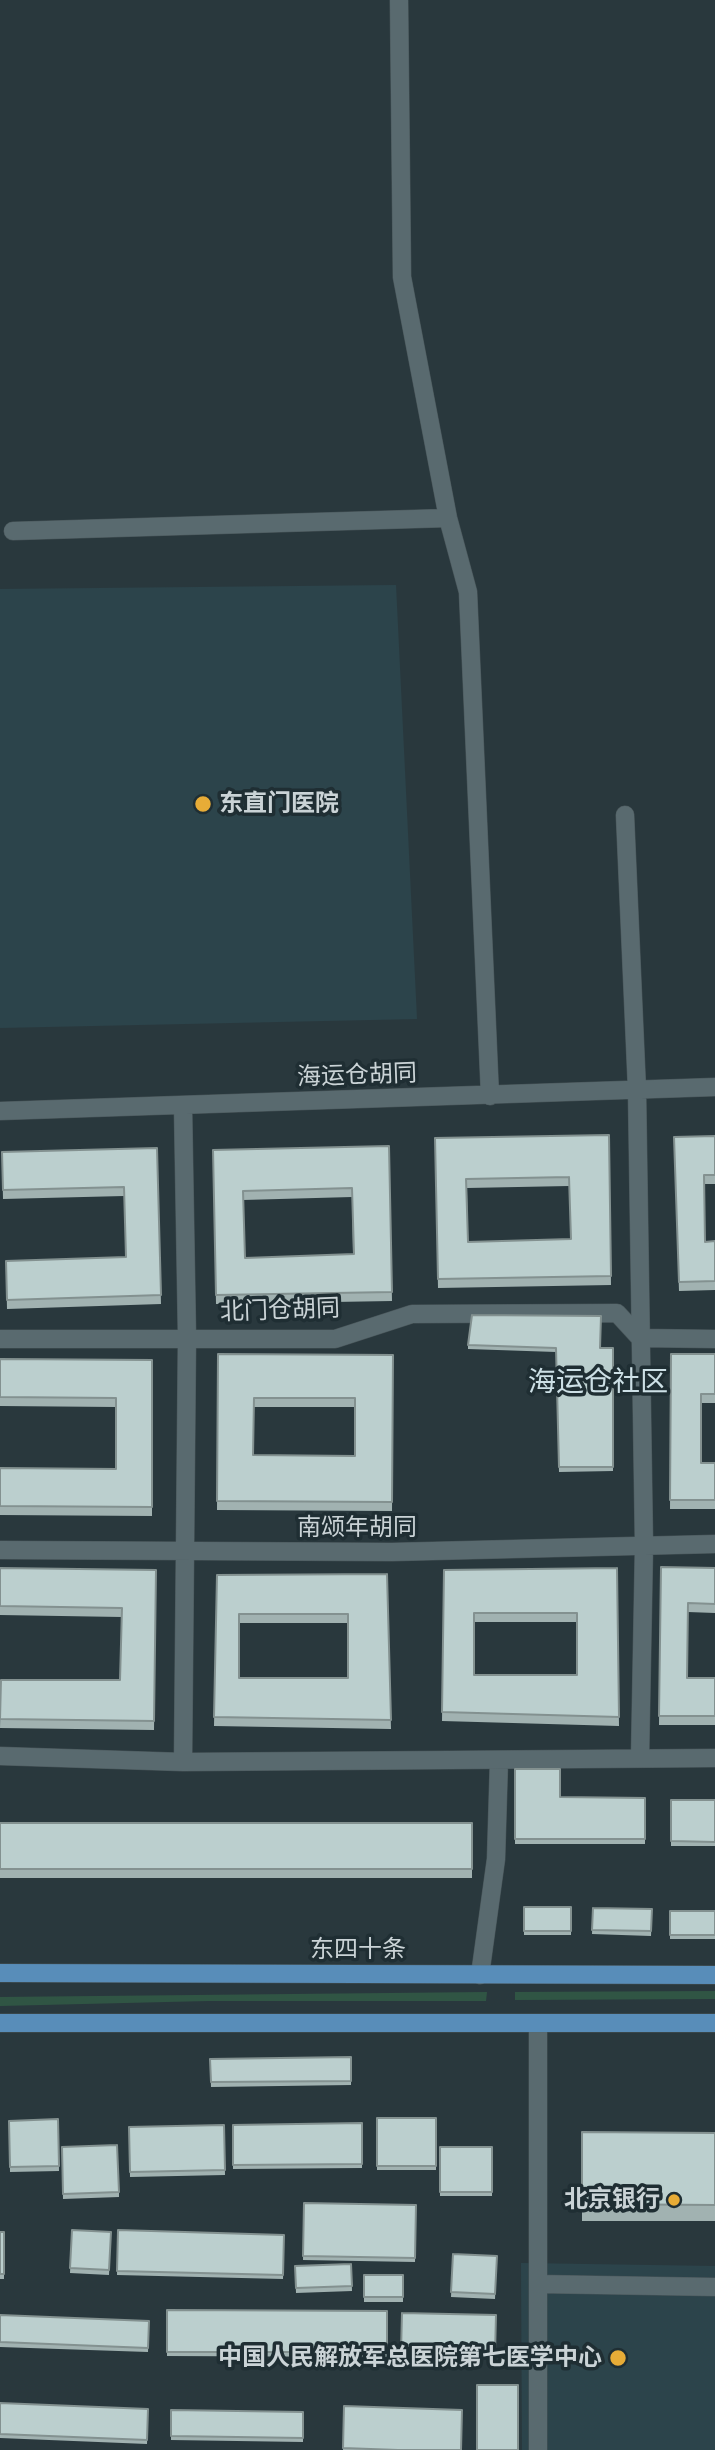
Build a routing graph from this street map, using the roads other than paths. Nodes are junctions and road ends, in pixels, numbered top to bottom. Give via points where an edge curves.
1 (399, 0) edge
2 (448, 518) junction
3 (13, 531) dead end
4 (625, 815) dead end
5 (715, 1087) edge
6 (637, 1090) junction
7 (490, 1096) junction
8 (183, 1106) junction
9 (0, 1111) edge
10 (187, 1337) junction
11 (640, 1338) junction
12 (0, 1339) edge
13 (715, 1339) edge
14 (715, 1544) edge
15 (644, 1546) junction
16 (0, 1550) edge
17 (184, 1553) junction
18 (0, 1756) edge
19 (640, 1758) junction
20 (715, 1758) edge
21 (499, 1760) junction
22 (184, 1762) junction
23 (0, 1973) edge
24 (480, 1975) junction
25 (715, 1975) edge
26 (0, 2023) edge
27 (715, 2023) edge
28 (538, 2024) junction
29 (538, 2284) junction
30 (715, 2287) edge
31 (538, 2450) edge

1 - 2 street via 402,277
2 - 3 street
2 - 7 street via 468,592
4 - 6 street
5 - 6 street, 海运仓胡同
6 - 7 street, 海运仓胡同
6 - 11 street
7 - 8 street, 海运仓胡同
8 - 9 street, 海运仓胡同
8 - 10 street
10 - 11 street, 北门仓胡同 via 335,1339 412,1314 617,1313
10 - 12 street, 北门仓胡同
10 - 17 street
11 - 13 street
11 - 15 street
14 - 15 street, 南颂年胡同
15 - 17 street, 南颂年胡同
15 - 19 street
16 - 17 street, 南颂年胡同
17 - 22 street
18 - 22 street
19 - 20 street
19 - 21 street
21 - 22 street
21 - 24 street via 496,1860
23 - 24 main road, 东四十条
24 - 25 main road, 东四十条
26 - 28 main road
27 - 28 main road
28 - 29 street
29 - 30 street
29 - 31 street

